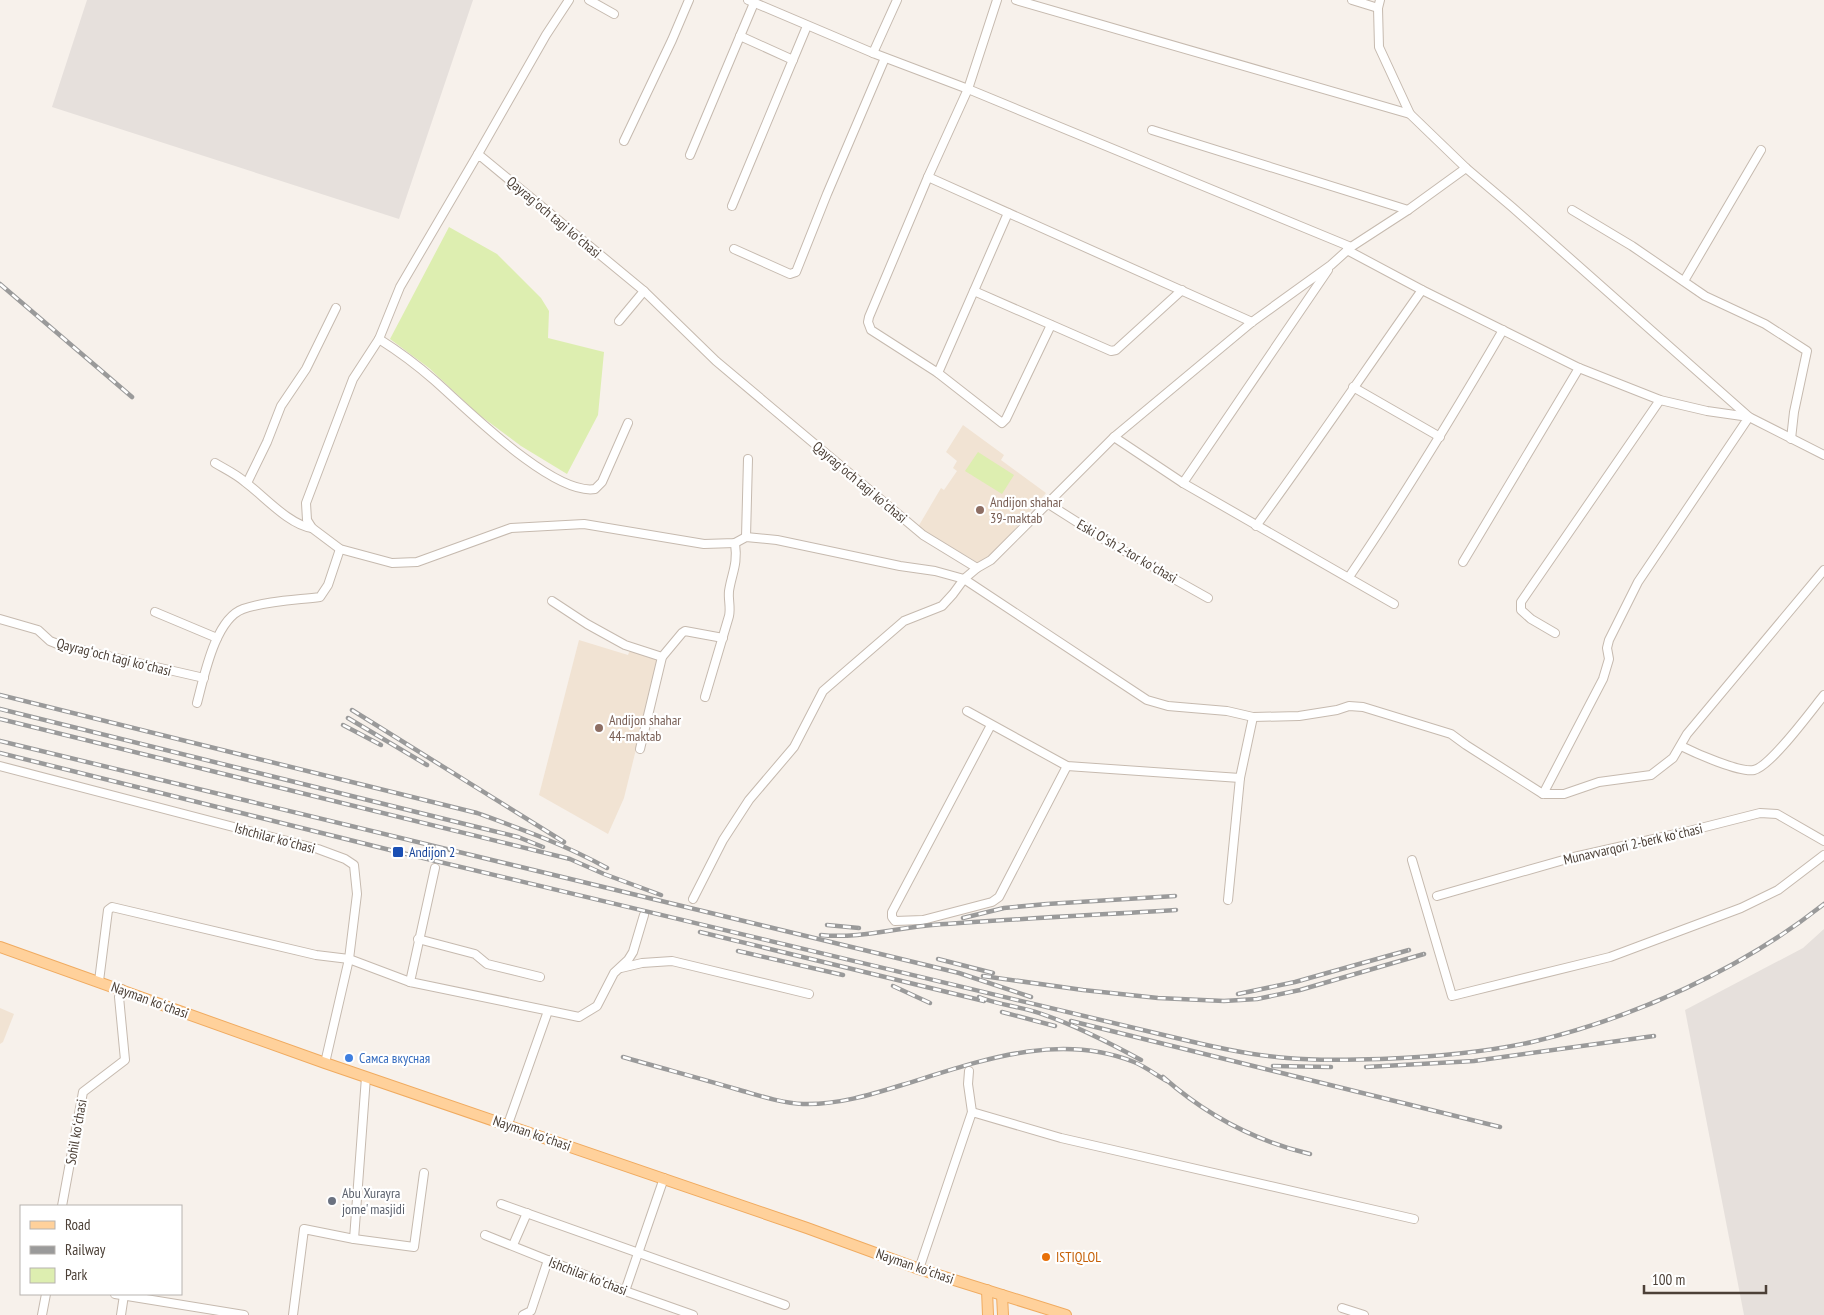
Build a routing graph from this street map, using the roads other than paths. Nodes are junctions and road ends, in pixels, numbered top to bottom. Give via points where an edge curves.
1 (569, 0) edge
2 (589, 0) edge
3 (689, 0) edge
4 (897, 0) edge
5 (998, 0) edge
6 (1016, 0) edge
7 (1352, 0) edge
8 (751, 1) edge
9 (1379, 4) edge
10 (614, 14) dead end
11 (806, 26) junction
12 (740, 36) junction
13 (873, 53) junction
14 (885, 58) junction
15 (793, 60) junction
16 (968, 89) junction
17 (1410, 114) junction
18 (1152, 130) dead end
19 (624, 141) dead end
20 (1761, 150) dead end
21 (478, 154) junction
22 (690, 155) dead end
23 (1466, 168) junction
24 (928, 176) junction
25 (732, 206) dead end
26 (1408, 210) junction
27 (1572, 210) dead end
28 (1008, 213) junction
29 (1349, 249) junction
30 (734, 250) dead end
31 (1331, 265) junction
32 (1684, 281) junction
33 (1182, 290) junction
34 (1422, 290) junction
35 (644, 291) junction
36 (974, 291) junction
37 (336, 308) dead end
38 (619, 321) dead end
39 (1252, 322) junction
40 (1051, 325) junction
41 (1503, 330) junction
42 (379, 339) junction
43 (1579, 368) junction
44 (938, 373) junction
45 (1353, 387) junction
46 (1660, 400) junction
47 (1749, 417) junction
48 (628, 424) dead end
49 (1114, 437) junction
50 (1440, 437) junction
51 (1791, 439) junction
52 (1824, 455) edge
53 (748, 459) dead end
54 (215, 463) dead end
55 (247, 483) junction
56 (1182, 483) junction
57 (1048, 503) junction
58 (1256, 526) junction
59 (312, 528) junction
60 (746, 537) junction
61 (735, 543) junction
62 (340, 549) junction
63 (1463, 562) dead end
64 (977, 568) junction
65 (1824, 570) edge
66 (1349, 577) junction
67 (964, 579) junction
68 (1208, 598) dead end
69 (552, 601) dead end
70 (1394, 604) dead end
71 (155, 612) dead end
72 (0, 619) edge
73 (1555, 633) dead end
74 (217, 638) junction
75 (723, 638) junction
76 (662, 657) junction
77 (204, 678) junction
78 (1824, 695) edge
79 (705, 697) dead end
80 (197, 703) dead end
81 (967, 712) dead end
82 (1253, 716) junction
83 (991, 724) junction
84 (1681, 746) junction
85 (640, 749) dead end
86 (0, 766) edge
87 (1068, 766) junction
88 (1240, 778) junction
89 (1544, 794) junction
90 (1824, 841) edge
91 (1824, 855) edge
92 (1412, 860) dead end
93 (435, 868) dead end
94 (1436, 896) dead end
95 (693, 899) dead end
96 (1228, 900) dead end
97 (644, 916) dead end
98 (418, 939) junction
99 (0, 947) edge
100 (349, 959) junction
101 (621, 968) junction
102 (540, 977) dead end
103 (99, 981) junction
104 (410, 982) junction
105 (122, 989) junction
106 (809, 994) dead end
107 (548, 1011) junction
108 (325, 1063) junction
109 (969, 1072) dead end
110 (366, 1076) junction
111 (972, 1112) junction
112 (508, 1124) junction
113 (424, 1173) dead end
114 (664, 1178) junction
115 (500, 1204) dead end
116 (62, 1205) edge
117 (526, 1213) junction
118 (1414, 1219) dead end
119 (485, 1235) dead end
120 (354, 1239) junction
121 (513, 1245) junction
122 (638, 1253) junction
123 (548, 1260) junction
124 (919, 1269) junction
125 (987, 1290) junction
126 (625, 1291) junction
127 (46, 1295) edge
128 (120, 1295) edge
129 (1002, 1295) junction
130 (124, 1296) junction
131 (785, 1306) dead end
132 (1342, 1308) dead end
133 (42, 1315) edge
134 (121, 1315) edge
135 (244, 1315) edge
136 (293, 1315) edge
137 (523, 1315) edge
138 (693, 1315) edge
139 (988, 1315) edge
140 (1003, 1315) edge
141 (1066, 1315) edge
142 (1364, 1315) edge

1 - 21 street
2 - 10 street
3 - 19 street
4 - 13 street
5 - 16 street
6 - 17 street
7 - 9 street
8 - 11 street
8 - 12 street
9 - 17 street via 1379,47
11 - 13 street
11 - 15 street
12 - 15 street
12 - 22 street
13 - 14 street
14 - 16 street
14 - 30 street via 796,272 790,274
15 - 25 street
16 - 24 street
16 - 29 street
17 - 23 street
18 - 26 street
20 - 32 street
21 - 35 street, Qayragʻoch tagi koʻchasi
21 - 42 street via 400,287
23 - 26 street
23 - 47 street
24 - 28 street
24 - 44 street via 868,322 871,330
26 - 29 street
27 - 32 street
28 - 33 street
28 - 36 street
29 - 31 street
29 - 34 street
31 - 39 street
31 - 56 street
32 - 51 street via 1705,296 1764,324 1807,351
33 - 39 street
33 - 40 street via 1116,350 1110,351
34 - 41 street
34 - 45 street
35 - 38 street
35 - 64 street, Qayragʻoch tagi koʻchasi via 716,361 923,535
36 - 40 street
36 - 44 street
37 - 55 street via 306,369 281,406
39 - 49 street
40 - 44 street via 1002,423
41 - 43 street
41 - 50 street
42 - 48 street via 433,379 538,469 580,489 595,489 602,482
42 - 59 street via 353,379 306,504 307,520
43 - 46 street
43 - 63 street
45 - 50 street
45 - 58 street via 1308,456
46 - 47 street
46 - 73 street via 1521,602 1521,610 1526,615
47 - 51 street
47 - 89 street via 1638,582 1609,640 1604,679
49 - 56 street
49 - 57 street
50 - 66 street
51 - 52 street
53 - 60 street
54 - 55 street
55 - 59 street via 292,521
56 - 58 street
57 - 64 street via 990,560
57 - 68 street, Eski Oʻsh 2-tor koʻchasi via 1110,544
58 - 66 street
59 - 62 street
60 - 61 street
60 - 67 street via 786,541
61 - 62 street via 704,544 584,524 511,528 416,562 392,562
61 - 75 street via 737,558 729,593 731,608
62 - 74 street via 328,585 320,597 242,609 226,623
64 - 67 street
65 - 84 street via 1687,734
66 - 70 street
67 - 82 street via 1147,700 1168,706
67 - 95 street via 942,606 904,621 822,691 794,747 749,800 723,840
69 - 76 street via 625,645
71 - 74 street
72 - 77 street, Qayragʻoch tagi koʻchasi via 38,630 60,645
74 - 77 street
75 - 76 street via 685,631
75 - 79 street
76 - 85 street
77 - 80 street
78 - 84 street via 1760,768 1745,771
81 - 83 street
82 - 88 street
82 - 89 street via 1299,716 1349,706 1363,708 1451,734
83 - 87 street
83 - 87 street via 892,912 895,920 923,920 999,898
84 - 89 street via 1673,758 1651,774 1599,782 1564,794
86 - 100 street, Ishchilar koʻchasi via 318,849 345,859 354,865 357,894
87 - 88 street
88 - 96 street
90 - 94 street, Munavvarqori 2-berk koʻchasi via 1777,814 1760,813 1574,857
91 - 92 street via 1778,890 1741,908 1610,957 1452,996
93 - 98 street
97 - 101 street via 633,952
98 - 102 street via 475,954 487,964
98 - 104 street
99 - 103 main road, Nayman koʻchasi
100 - 103 street via 112,907 108,910
100 - 104 street
100 - 108 street, Ishchilar koʻchasi
101 - 106 street via 642,963 672,962
101 - 107 street via 614,973 597,1006 579,1017
103 - 105 main road, Nayman koʻchasi
104 - 107 street
105 - 108 main road, Nayman koʻchasi
105 - 116 street, Sohil koʻchasi via 119,997 125,1060 83,1092
107 - 112 street
108 - 110 main road, Nayman koʻchasi
109 - 111 street
110 - 112 main road, Nayman koʻchasi
110 - 120 street
111 - 118 street via 1061,1138
111 - 124 street
112 - 114 main road, Nayman koʻchasi
113 - 120 street via 414,1247
114 - 122 street
114 - 124 main road, Nayman koʻchasi
115 - 117 street
117 - 121 street
117 - 122 street
119 - 121 street, Ishchilar koʻchasi
120 - 136 street via 304,1229
121 - 123 street, Ishchilar koʻchasi
122 - 126 street
122 - 131 street
123 - 126 street, Ishchilar koʻchasi
123 - 137 street via 531,1311
124 - 125 main road, Nayman koʻchasi
125 - 129 main road, Nayman koʻchasi
125 - 139 main road
126 - 138 street, Ishchilar koʻchasi
127 - 133 street
128 - 130 street
129 - 140 main road
129 - 141 main road, Nayman koʻchasi
130 - 134 street
130 - 135 street
132 - 142 street

